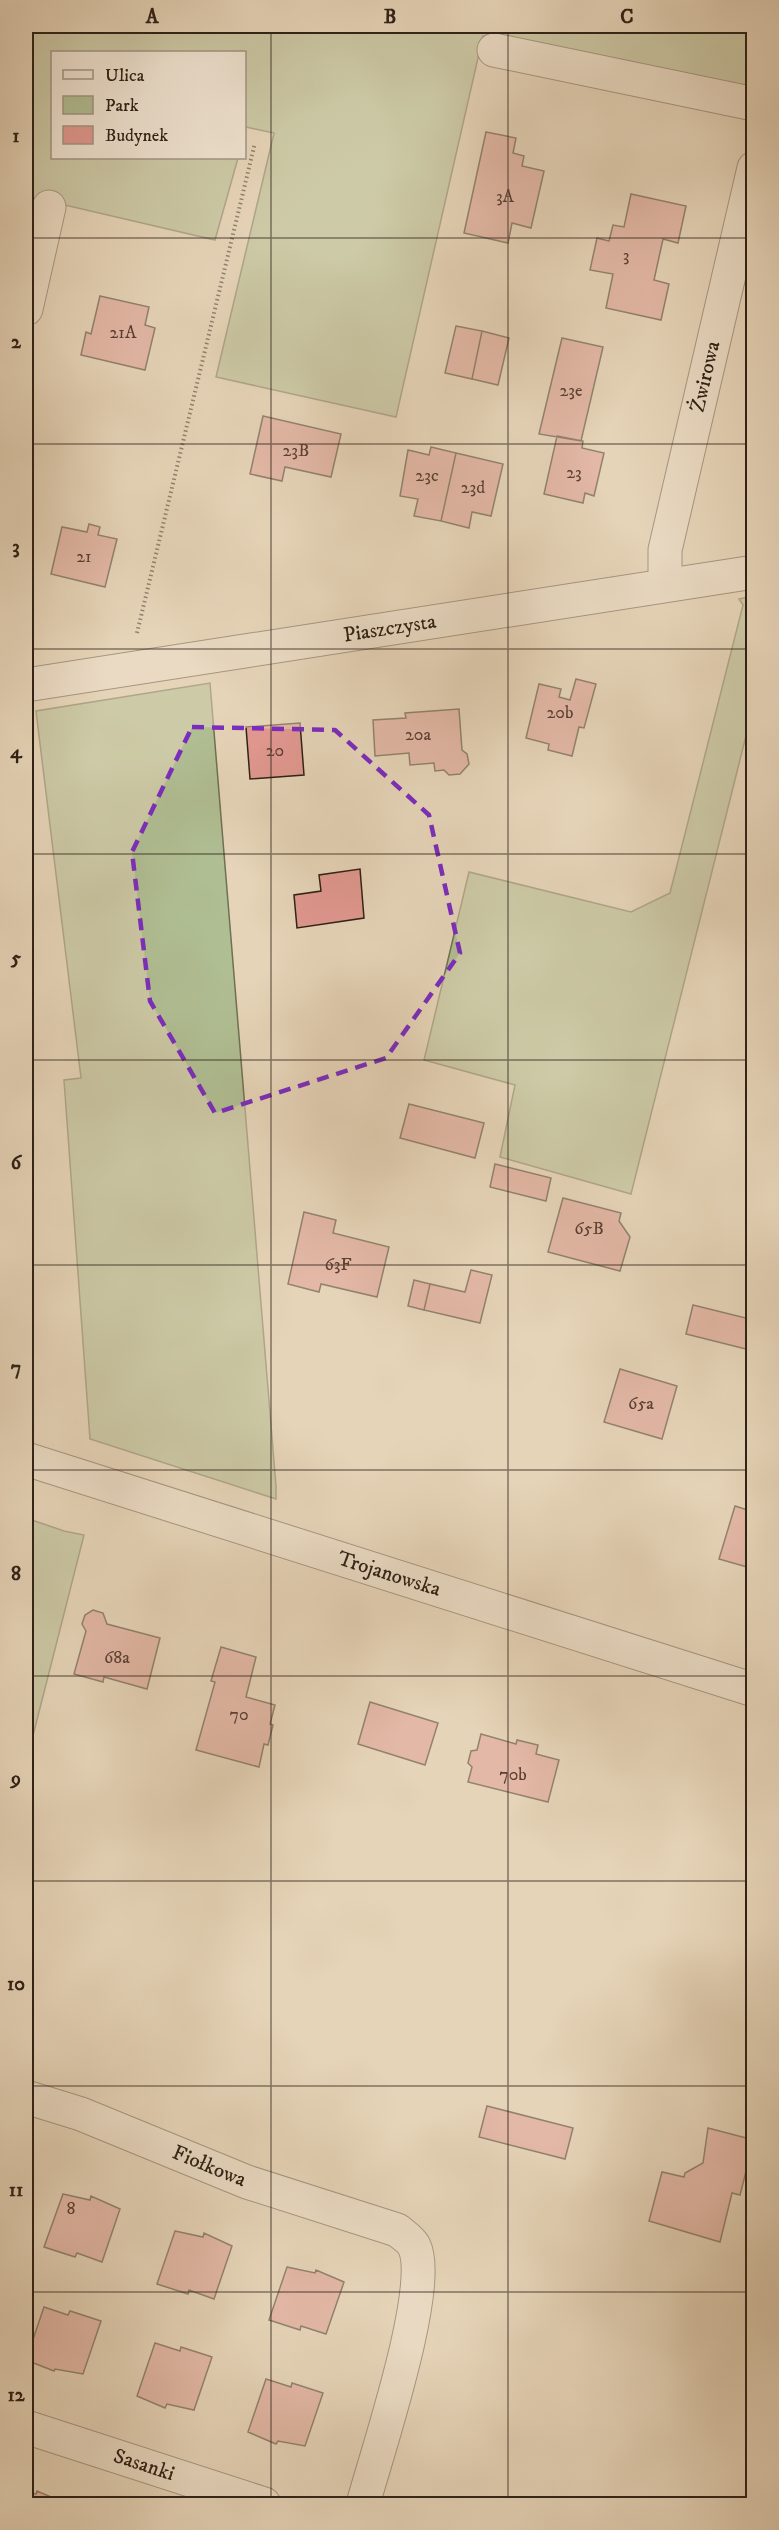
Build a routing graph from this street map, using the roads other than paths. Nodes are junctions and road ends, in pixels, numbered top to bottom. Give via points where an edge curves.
1 (494, 50) dead end
2 (753, 104) edge
3 (753, 168) edge
4 (49, 207) dead end
5 (26, 309) edge
6 (753, 572) edge
7 (666, 585) junction
8 (26, 685) edge
9 (26, 1459) edge
10 (753, 1689) edge
11 (26, 2097) edge
12 (26, 2427) edge
13 (264, 2505) edge
14 (363, 2505) edge

1 - 2 street
3 - 7 street, Żwirowa via 665,550
4 - 5 street
6 - 7 street, Piaszczysta
7 - 8 street, Piaszczysta
9 - 10 street, Trojanowska
11 - 14 street, Fiołkowa via 81,2114 247,2182 397,2230 414,2245 418,2265 416,2314
12 - 13 street, Sasanki

